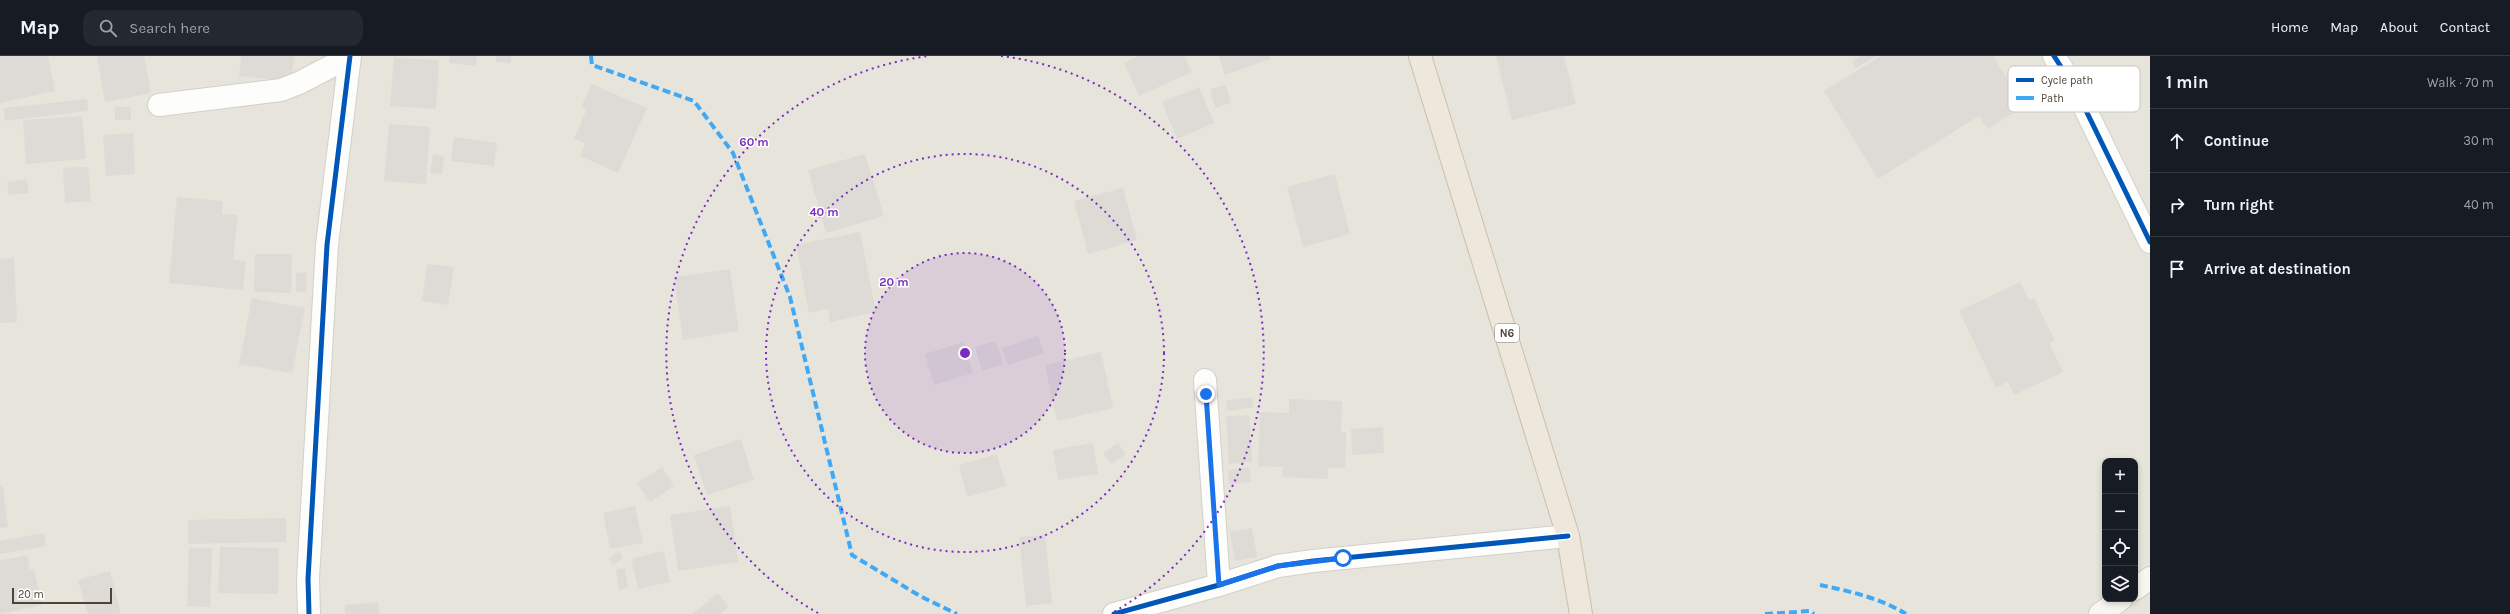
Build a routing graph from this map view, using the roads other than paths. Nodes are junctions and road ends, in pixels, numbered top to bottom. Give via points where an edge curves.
1 (1420, 56) edge
2 (2054, 56) edge
3 (350, 57) edge
4 (2060, 66) edge
5 (159, 105) dead end
6 (2087, 112) edge
7 (2150, 242) edge
8 (1205, 380) dead end
9 (1568, 536) junction
10 (2150, 578) edge
11 (1219, 585) junction
12 (2138, 589) edge
13 (2121, 602) edge
14 (309, 614) edge
15 (1114, 614) edge
16 (1581, 614) edge
17 (2100, 614) edge

1 - 9 highway, N6
2 - 4 street
3 - 5 street via 299,84 281,90
3 - 14 street via 327,245 308,579
6 - 7 street
8 - 11 street
9 - 11 street via 1313,561 1278,566
9 - 16 highway, N6
10 - 12 main road
11 - 15 street
13 - 17 main road

